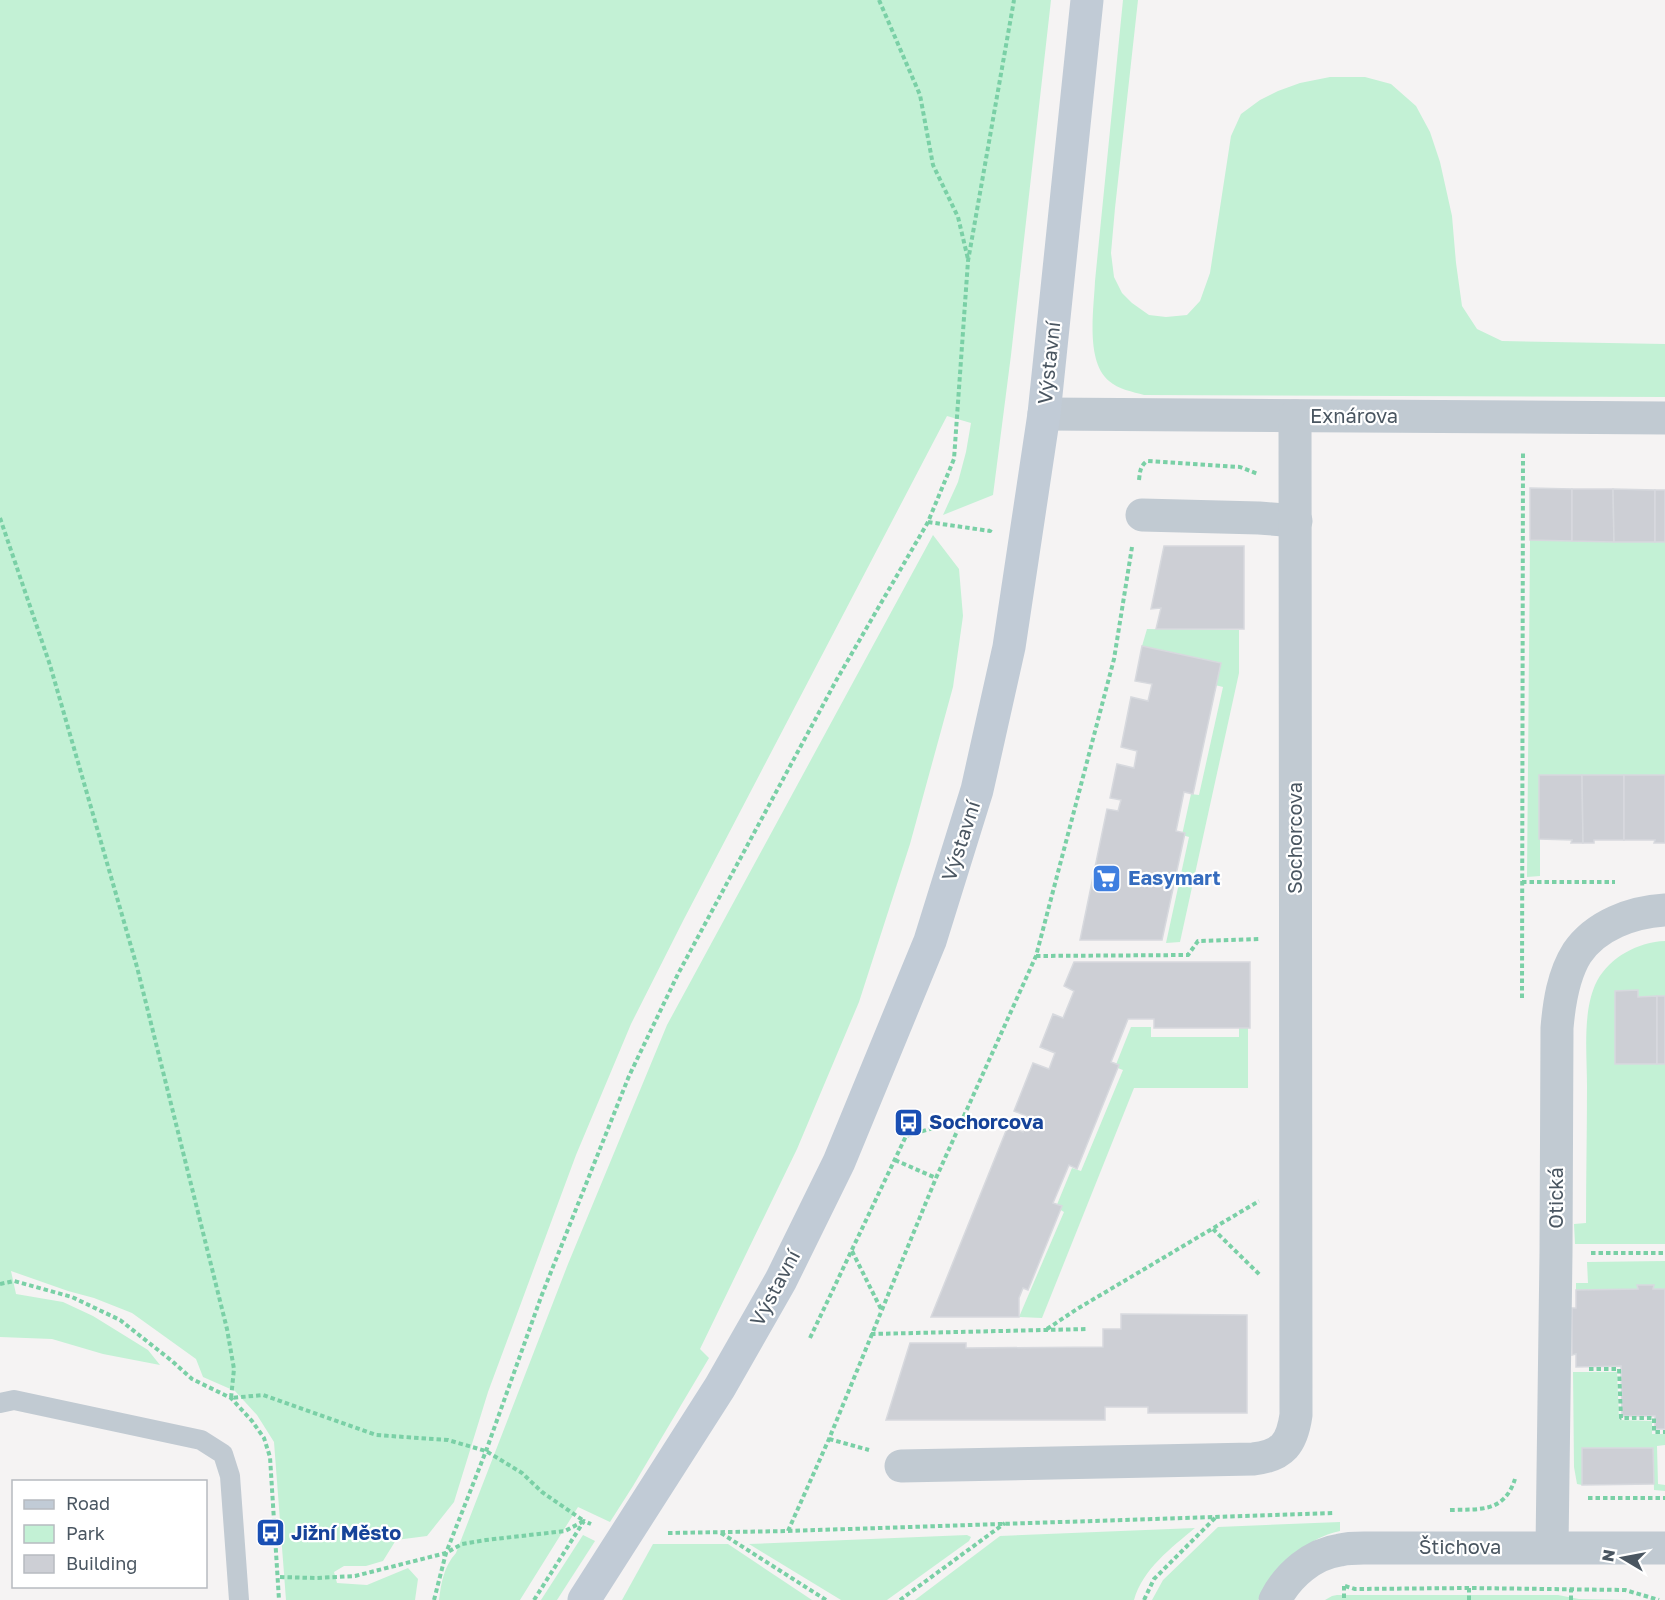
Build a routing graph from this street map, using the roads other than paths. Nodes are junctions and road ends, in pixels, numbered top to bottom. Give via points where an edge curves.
1 (1087, 0) edge
2 (1044, 414) junction
3 (1295, 416) junction
4 (1665, 418) edge
5 (1296, 521) junction
6 (1138, 525) road end
7 (1665, 910) edge
8 (0, 1403) edge
9 (889, 1458) road end
10 (1552, 1547) junction
11 (1665, 1548) edge
12 (238, 1600) edge
13 (584, 1600) edge
14 (1275, 1600) edge

1 - 2 main road, Výstavní
2 - 3 street, Exnárova
2 - 13 main road, Výstavní via 1009,647 977,790 930,941 839,1162 781,1280 720,1387
3 - 4 street, Exnárova
3 - 5 street, Sochorcova
5 - 6 street
5 - 9 street, Sochorcova via 1293,1432 1278,1452 1253,1459
7 - 10 street, Otická via 1617,921 1587,942 1569,969 1558,1009
8 - 12 lane via 14,1400 201,1440 223,1454 230,1476
10 - 11 street, Štichova
10 - 14 street, Štichova via 1339,1550 1307,1564 1291,1577

